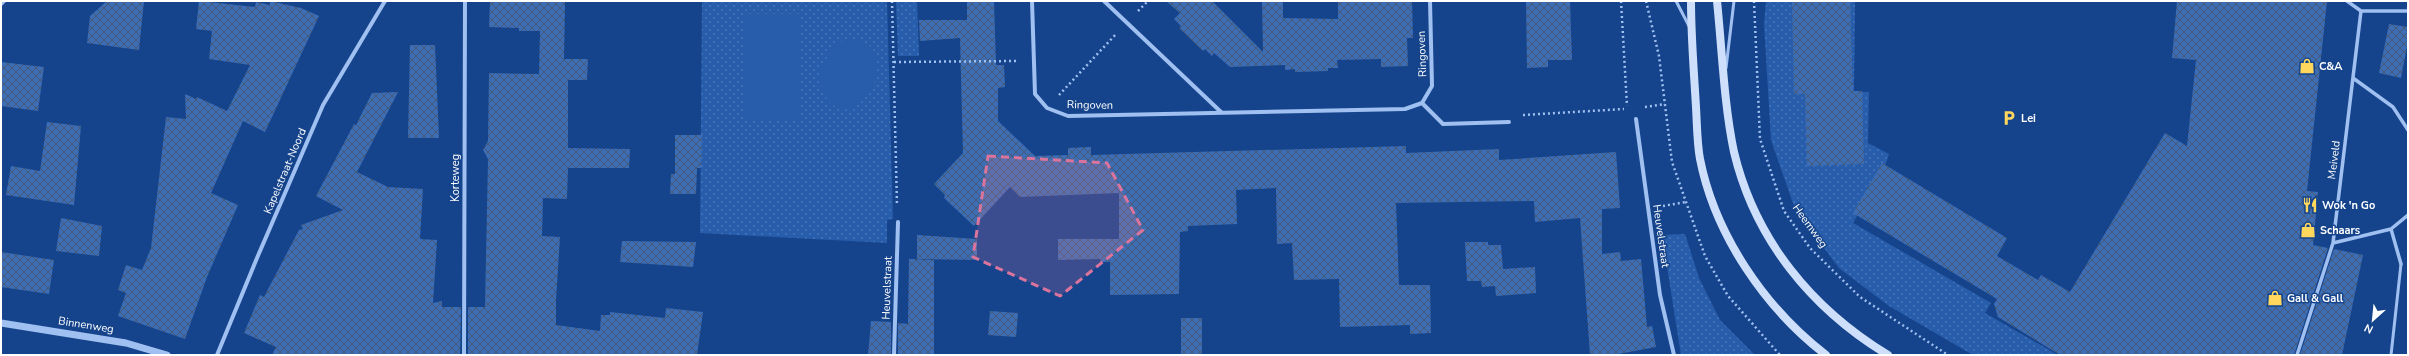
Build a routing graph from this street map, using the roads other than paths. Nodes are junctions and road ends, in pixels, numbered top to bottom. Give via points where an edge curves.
1 (4, 1) edge
2 (385, 1) edge
3 (465, 1) edge
4 (1032, 1) edge
5 (1104, 1) edge
6 (1430, 1) edge
7 (1676, 1) edge
8 (1691, 1) edge
9 (1717, 1) edge
10 (1734, 1) edge
11 (2347, 1) edge
12 (1, 4) edge
13 (2361, 11) junction
14 (2408, 11) edge
15 (1691, 30) junction
16 (2353, 78) junction
17 (1725, 80) junction
18 (1422, 103) junction
19 (1221, 112) junction
20 (1636, 119) dead end
21 (1509, 122) road end
22 (2408, 130) edge
23 (2408, 215) edge
24 (898, 222) road end
25 (2391, 229) junction
26 (2333, 243) junction
27 (2401, 264) joint
28 (1, 323) edge
29 (167, 355) edge
30 (217, 355) edge
31 (464, 355) edge
32 (894, 355) edge
33 (1674, 355) edge
34 (1826, 355) edge
35 (1888, 355) edge
36 (2297, 355) edge
37 (2391, 355) edge

1 - 12 street
2 - 30 street, Kapelstraat-Noord via 323,105
3 - 31 street, Korteweg
4 - 19 street, Ringoven via 1035,94 1047,108 1068,116
5 - 19 street
6 - 18 street, Ringoven via 1432,86
7 - 15 lane
8 - 15 main road
9 - 17 main road
10 - 17 lane
11 - 13 street
13 - 14 street
13 - 16 street, Meiveld
15 - 34 main road via 1700,159 1713,204 1730,242 1756,284 1784,316
16 - 22 street via 2393,107
16 - 26 street, Meiveld
17 - 35 main road via 1734,152 1751,205 1769,238 1795,278 1831,314
18 - 19 street, Ringoven via 1405,109
18 - 21 street via 1443,124
20 - 33 street, Heuvelstraat via 1660,295
23 - 25 street
24 - 32 street, Heuvelstraat
25 - 26 street
25 - 27 street
26 - 36 street, Meiveld
27 - 37 lane
28 - 29 street, Binnenweg via 126,343

